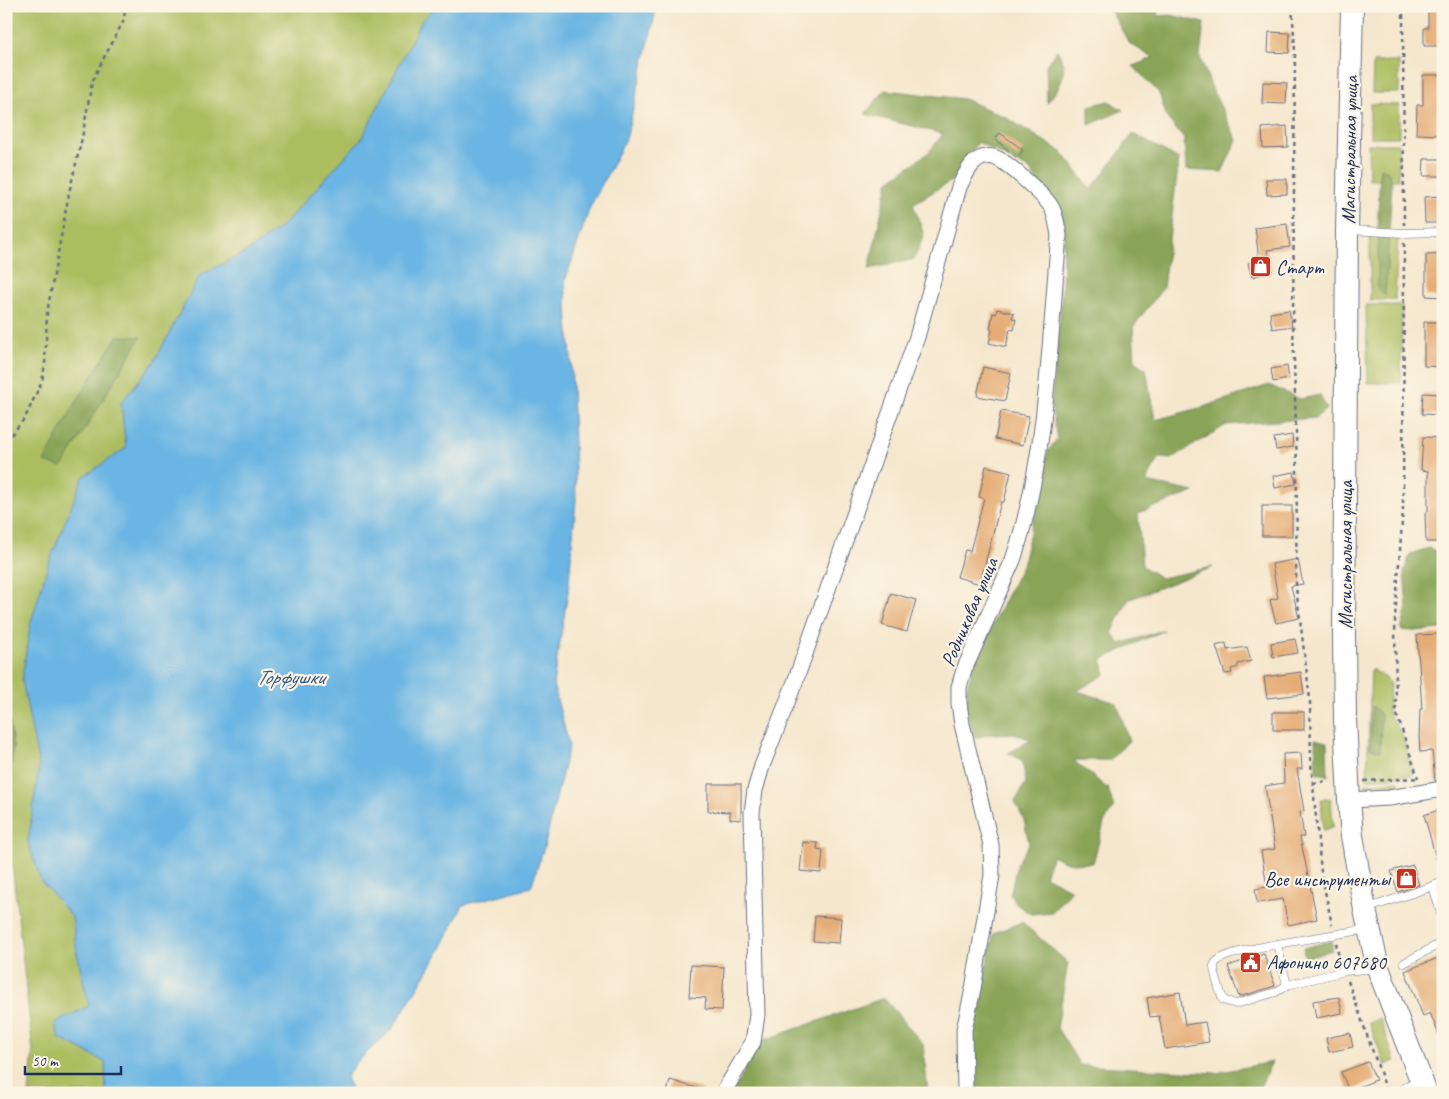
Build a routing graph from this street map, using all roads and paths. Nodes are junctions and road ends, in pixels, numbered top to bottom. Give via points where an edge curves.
1 (126, 6) edge
2 (1292, 6) edge
3 (1352, 6) edge
4 (1403, 6) edge
5 (1347, 230) junction
6 (1443, 232) edge
7 (1404, 233) junction
8 (6, 440) edge
9 (1329, 780) dead end
10 (1362, 781) dead end
11 (1313, 783) junction
12 (1443, 789) edge
13 (1349, 800) junction
14 (1443, 882) edge
15 (1433, 886) junction
16 (1367, 919) junction
17 (1334, 934) junction
18 (1277, 944) junction
19 (1404, 963) dead end
20 (1378, 968) junction
21 (1345, 971) junction
22 (1287, 986) junction
23 (1423, 1086) edge
24 (723, 1093) edge
25 (965, 1093) edge
26 (1387, 1093) edge
27 (1395, 1093) edge

1 - 8 path via 123,22 92,82 47,313 42,381 25,418
2 - 11 path via 1295,51 1293,324 1296,586 1310,700
3 - 5 main road, Магистральная улица
4 - 7 path
5 - 7 lane
5 - 13 main road, Магистральная улица via 1344,635
6 - 7 lane
7 - 10 path via 1403,509 1395,618 1396,712 1418,778
9 - 11 path
11 - 17 path via 1321,872
12 - 13 street via 1389,798
13 - 16 main road, Магистральная улица
14 - 15 lane
15 - 16 lane
15 - 19 lane via 1442,917 1442,942
16 - 17 lane
16 - 20 main road, Магистральная улица
17 - 18 lane
17 - 21 path via 1340,963
18 - 22 lane
18 - 22 lane via 1220,958 1214,967 1223,1000 1236,1004
20 - 21 lane
20 - 23 main road, Магистральная улица
21 - 22 lane
21 - 26 path
23 - 27 lane
24 - 25 street, Родниковая улица via 753,1042 758,1015 752,813 755,790 917,337 960,187 967,171 985,156 1007,164 1051,206 1059,235 1040,450 1013,560 959,686 962,724 991,845 992,875 964,1030

